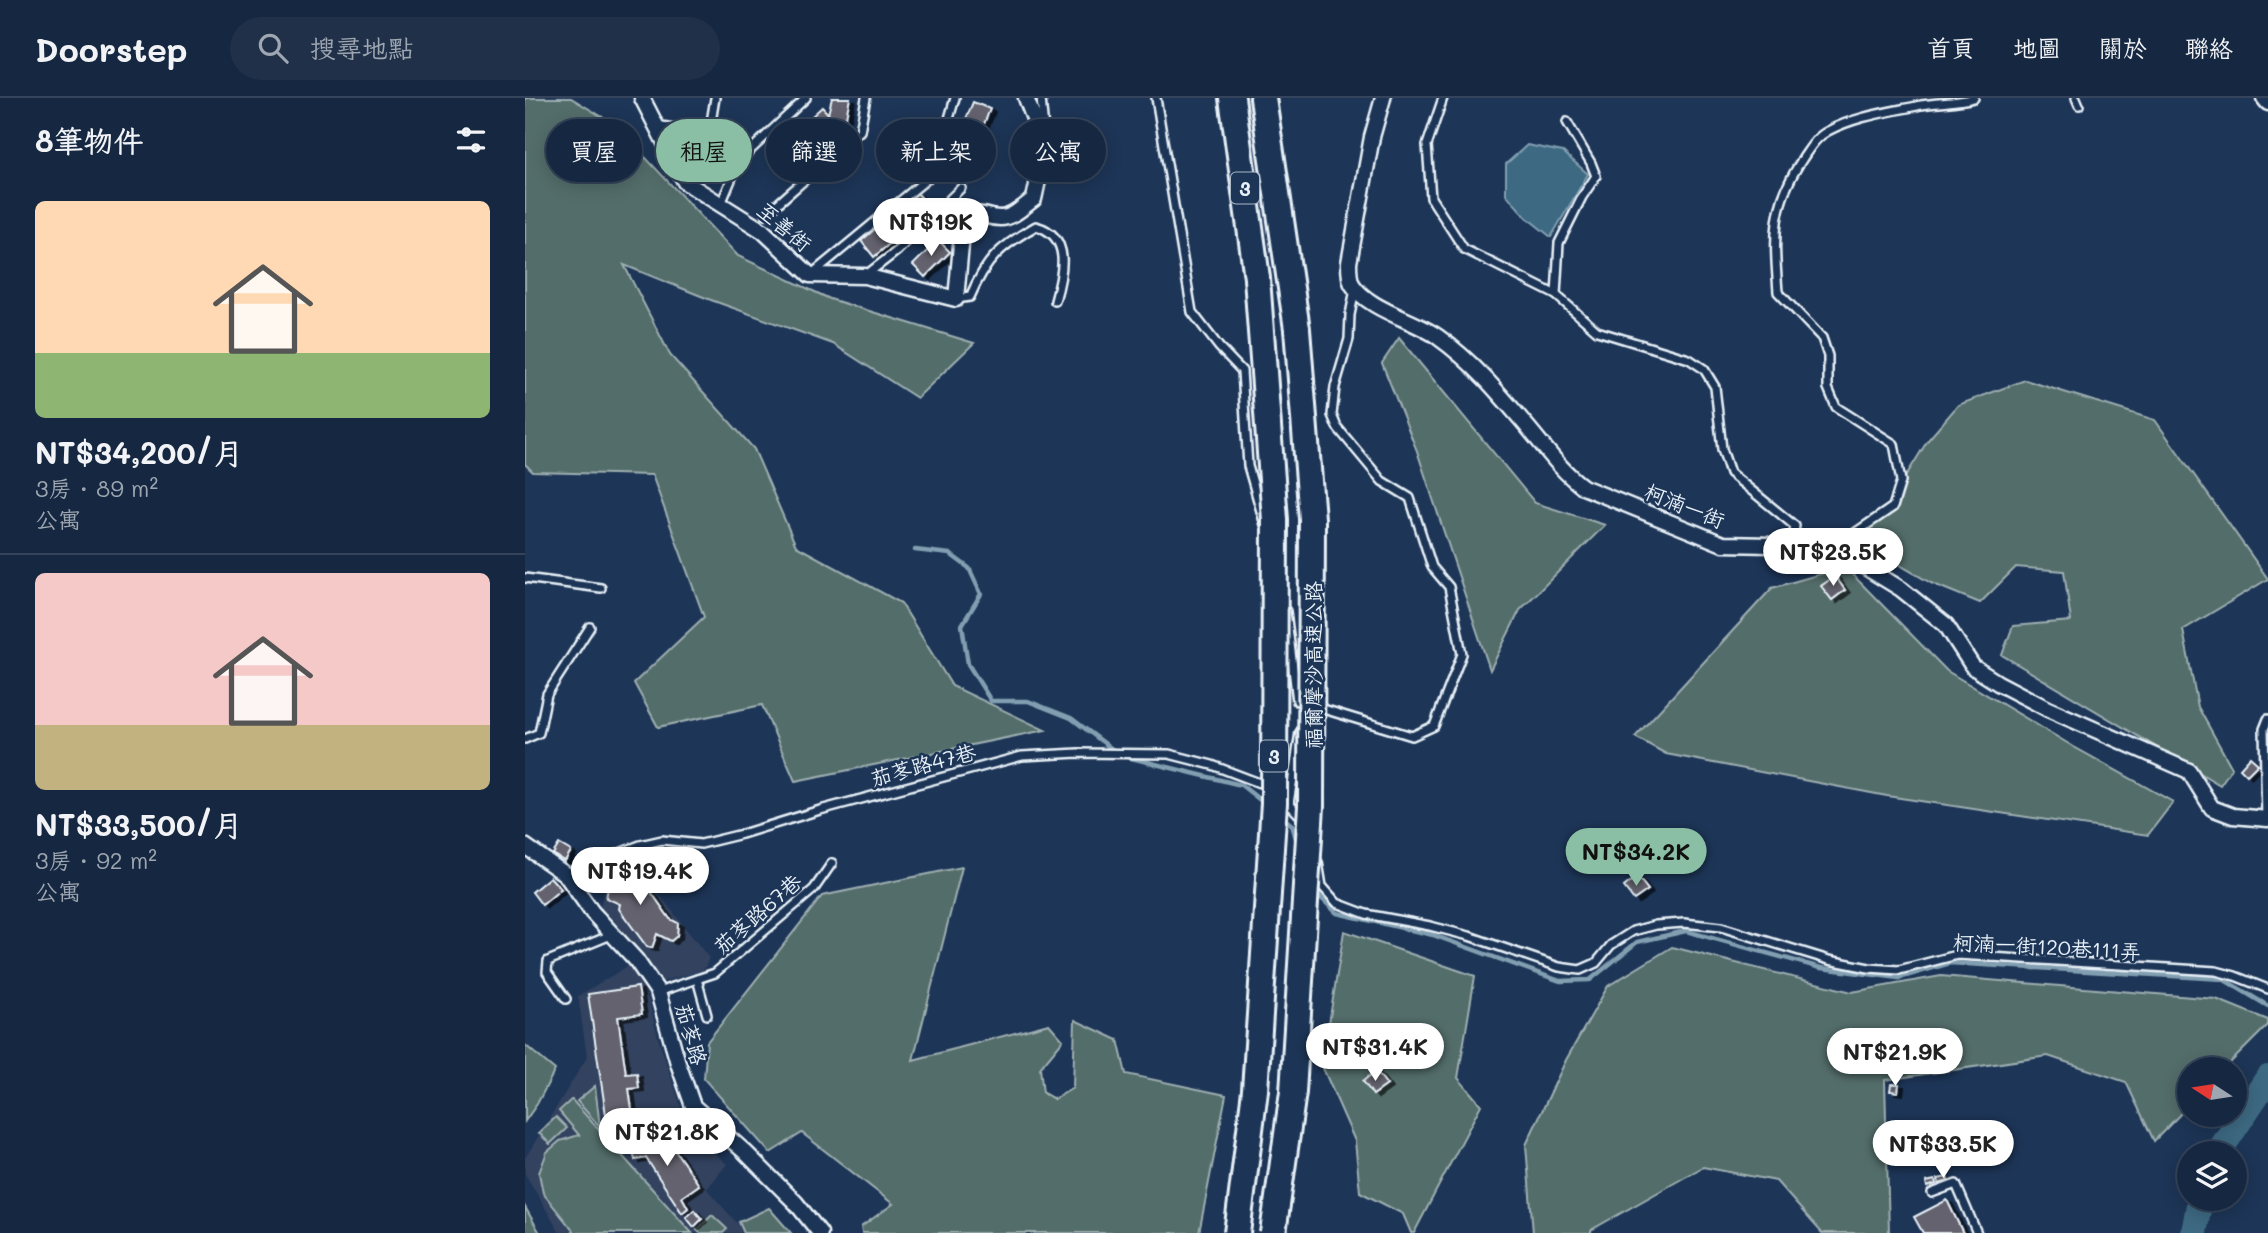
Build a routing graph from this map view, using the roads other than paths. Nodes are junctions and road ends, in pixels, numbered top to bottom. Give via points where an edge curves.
1 (642, 98) edge
2 (715, 98) edge
3 (806, 98) edge
4 (866, 98) edge
5 (955, 98) edge
6 (1026, 98) edge
7 (1041, 98) edge
8 (1156, 98) edge
9 (1232, 98) edge
10 (1263, 98) edge
11 (1383, 98) edge
12 (1443, 98) edge
13 (1974, 98) edge
14 (2264, 98) edge
15 (2268, 103) edge
16 (1034, 119) edge
17 (1043, 119) edge
18 (1567, 122) dead end
19 (655, 125) junction
20 (1038, 182) edge
21 (961, 188) dead end
22 (721, 204) junction
23 (766, 214) dead end
24 (810, 275) junction
25 (865, 276) junction
26 (1355, 287) junction
27 (1556, 295) junction
28 (956, 299) junction
29 (1055, 301) dead end
30 (1792, 548) junction
31 (1826, 553) junction
32 (525, 578) edge
33 (601, 587) dead end
34 (590, 627) dead end
35 (1304, 704) junction
36 (1303, 716) dead end
37 (2268, 719) edge
38 (1301, 729) dead end
39 (525, 739) edge
40 (1289, 804) junction
41 (2267, 819) edge
42 (525, 846) edge
43 (832, 863) dead end
44 (565, 874) junction
45 (611, 935) junction
46 (697, 979) junction
47 (2268, 989) edge
48 (658, 992) junction
49 (566, 999) dead end
50 (707, 1015) dead end
51 (693, 1106) junction
52 (619, 1146) dead end
53 (1932, 1193) dead end
54 (820, 1233) edge
55 (1237, 1233) edge
56 (1273, 1233) edge
57 (1977, 1233) edge

1 - 19 street, 至善街
2 - 19 lane via 709,134
3 - 22 lane via 739,161
4 - 23 lane via 860,131
5 - 24 lane via 933,174
6 - 16 street
7 - 17 lane
8 - 35 lane via 1192,312 1242,371 1248,467 1284,599 1297,701
9 - 55 highway, 福爾摩沙高速公路 / 3, bridge via 1257,278 1275,520 1274,803 1255,1090
10 - 56 highway, 福爾摩沙高速公路 / 3, bridge via 1297,329 1312,519 1311,806 1293,1092
11 - 26 street via 1349,263 1350,282
12 - 27 lane via 1427,145 1431,198 1464,249
13 - 31 lane via 1850,120 1825,132 1793,173 1779,205 1774,240 1778,292 1822,338 1828,356 1828,388 1836,407 1893,444 1901,481 1893,507
14 - 15 street
18 - 27 lane via 1596,176 1559,243
19 - 22 street, 至善街 via 685,182
20 - 28 street via 1034,199 1012,215 974,215 964,223
21 - 25 lane
22 - 24 street, 至善街 via 763,231
24 - 25 street, 至善街
25 - 28 street, 至善街
26 - 30 street, 柯湳一街 via 1436,336 1473,366 1567,475 1584,487 1723,544
26 - 35 lane via 1332,415 1383,481 1410,498 1432,567 1449,587 1462,654 1434,726 1412,736
27 - 30 lane via 1597,331 1689,359 1704,369 1715,387 1722,449 1731,473 1795,526
28 - 29 lane via 970,297 996,254 1036,226 1049,230 1061,245 1062,277
30 - 31 street, 柯湳一街
31 - 41 street, 柯湳一街 via 1851,559 1901,589 1946,625 1973,667 1998,683 2189,771 2212,808 2232,816
32 - 33 lane
34 - 39 lane via 547,694 539,733
35 - 36 lane
37 - 41 lane via 2264,729
38 - 40 lane
40 - 44 lane, 茄苳路47巷 via 1277,791 1246,777 1169,754 1022,756 729,838 701,844 662,840 640,845
40 - 47 lane, 柯湳一街120巷111弄 via 1306,822 1322,886 1337,902 1366,914 1469,936 1580,971 1633,931 1684,923 1721,927 1869,968 1899,970 1957,956 1991,957 2216,971
42 - 44 street, 茄苳路
43 - 46 lane, 茄苳路67巷 via 814,889 715,973
44 - 45 street, 茄苳路
45 - 48 street, 茄苳路
45 - 49 lane via 548,961 547,972
46 - 48 lane, 茄苳路67巷
46 - 50 lane
48 - 51 street, 茄苳路
51 - 52 lane via 675,1127 644,1142
51 - 54 street, 茄苳路 via 754,1160
53 - 57 lane via 1956,1184

